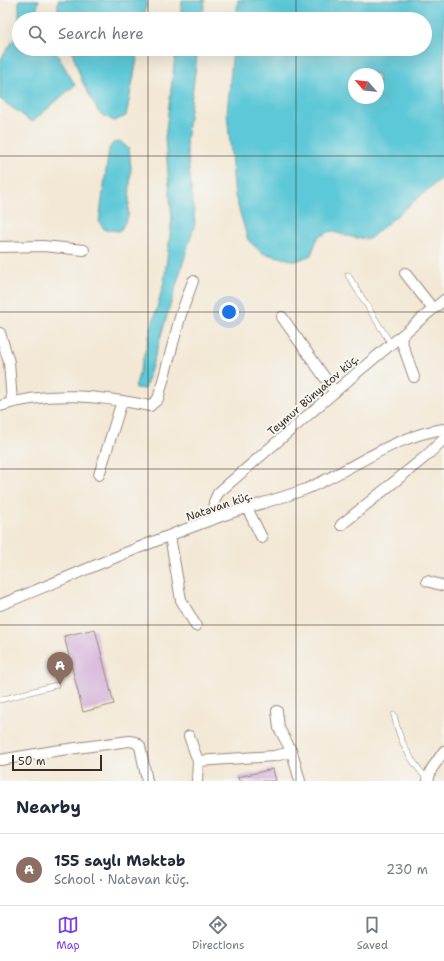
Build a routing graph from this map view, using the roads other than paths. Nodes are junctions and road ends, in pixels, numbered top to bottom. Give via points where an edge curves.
1 (0, 247) edge
2 (84, 250) dead end
3 (405, 273) dead end
4 (348, 275) dead end
5 (193, 281) dead end
6 (444, 300) edge
7 (433, 310) junction
8 (282, 317) dead end
9 (0, 333) edge
10 (400, 337) junction
11 (391, 344) junction
12 (414, 377) dead end
13 (335, 392) junction
14 (122, 400) junction
15 (12, 402) junction
16 (0, 406) edge
17 (444, 429) edge
18 (444, 439) edge
19 (99, 474) dead end
20 (247, 508) junction
21 (216, 518) junction
22 (341, 525) dead end
23 (170, 536) junction
24 (262, 538) dead end
25 (427, 581) dead end
26 (444, 586) edge
27 (0, 605) edge
28 (196, 626) dead end
29 (56, 685) dead end
30 (0, 700) edge
31 (276, 711) dead end
32 (394, 715) dead end
33 (189, 736) dead end
34 (444, 751) edge
35 (292, 752) junction
36 (0, 760) edge
37 (198, 761) junction
38 (428, 780) edge
39 (147, 781) edge
40 (198, 781) edge
41 (300, 781) edge

1 - 2 street via 43,246
3 - 7 street
4 - 11 lane
5 - 14 street via 181,314 158,399 150,406
6 - 7 street, Teymur Bünyatov küç.
7 - 10 street, Teymur Bünyatov küç.
8 - 13 street
9 - 15 street via 9,362
10 - 11 street, Teymur Bünyatov küç.
10 - 12 street
11 - 13 street, Teymur Bünyatov küç.
13 - 21 street, Teymur Bünyatov küç. via 218,493 214,502
14 - 15 street via 80,396
14 - 19 street
15 - 16 street
17 - 20 street, Natəvan küç. via 420,434 360,460 333,478
18 - 22 street
20 - 21 street, Natəvan küç.
20 - 24 street
21 - 23 street, Natəvan küç.
23 - 27 street, Natəvan küç.
23 - 28 street via 181,600
25 - 26 street
29 - 30 lane
31 - 35 street via 279,728
32 - 38 lane via 397,730 409,757
33 - 37 street
34 - 38 street via 431,770
35 - 37 street via 274,756
35 - 41 street
36 - 39 street via 129,741 140,746
37 - 40 street

